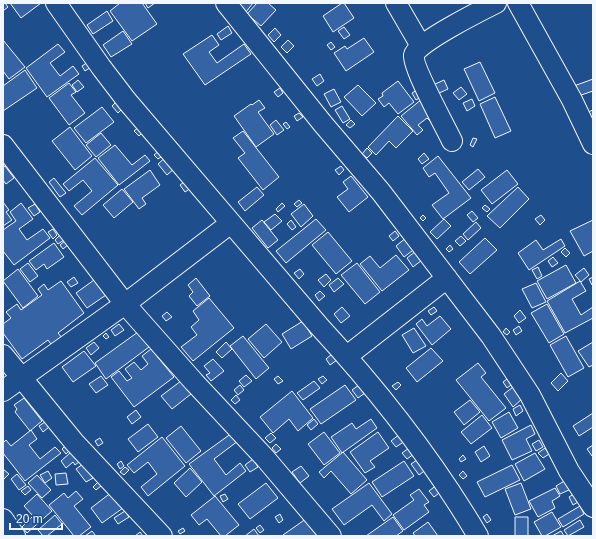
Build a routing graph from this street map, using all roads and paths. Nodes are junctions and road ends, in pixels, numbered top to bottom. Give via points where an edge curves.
1 (56, 3) edge
2 (226, 3) edge
3 (396, 3) edge
4 (496, 3) edge
5 (518, 3) edge
6 (421, 46) junction
7 (452, 141) dead end
8 (593, 144) edge
9 (3, 145) edge
10 (231, 223) junction
11 (447, 278) junction
12 (125, 304) junction
13 (3, 356) edge
14 (347, 356) junction
15 (20, 378) junction
16 (3, 391) edge
17 (593, 507) edge
18 (3, 519) edge
19 (15, 536) edge
20 (162, 536) edge
21 (331, 536) edge
22 (478, 536) edge

1 - 10 street via 127,101
2 - 11 street via 381,192
3 - 6 street
4 - 6 street
5 - 8 street via 572,100
6 - 7 street via 414,54 414,60
9 - 12 street
10 - 12 street
10 - 14 street
11 - 14 street
11 - 17 street via 491,336 526,389 569,471
12 - 15 street
12 - 21 street via 265,458
13 - 15 street
14 - 22 street via 419,445
15 - 16 street
15 - 20 street via 74,442
18 - 19 street

